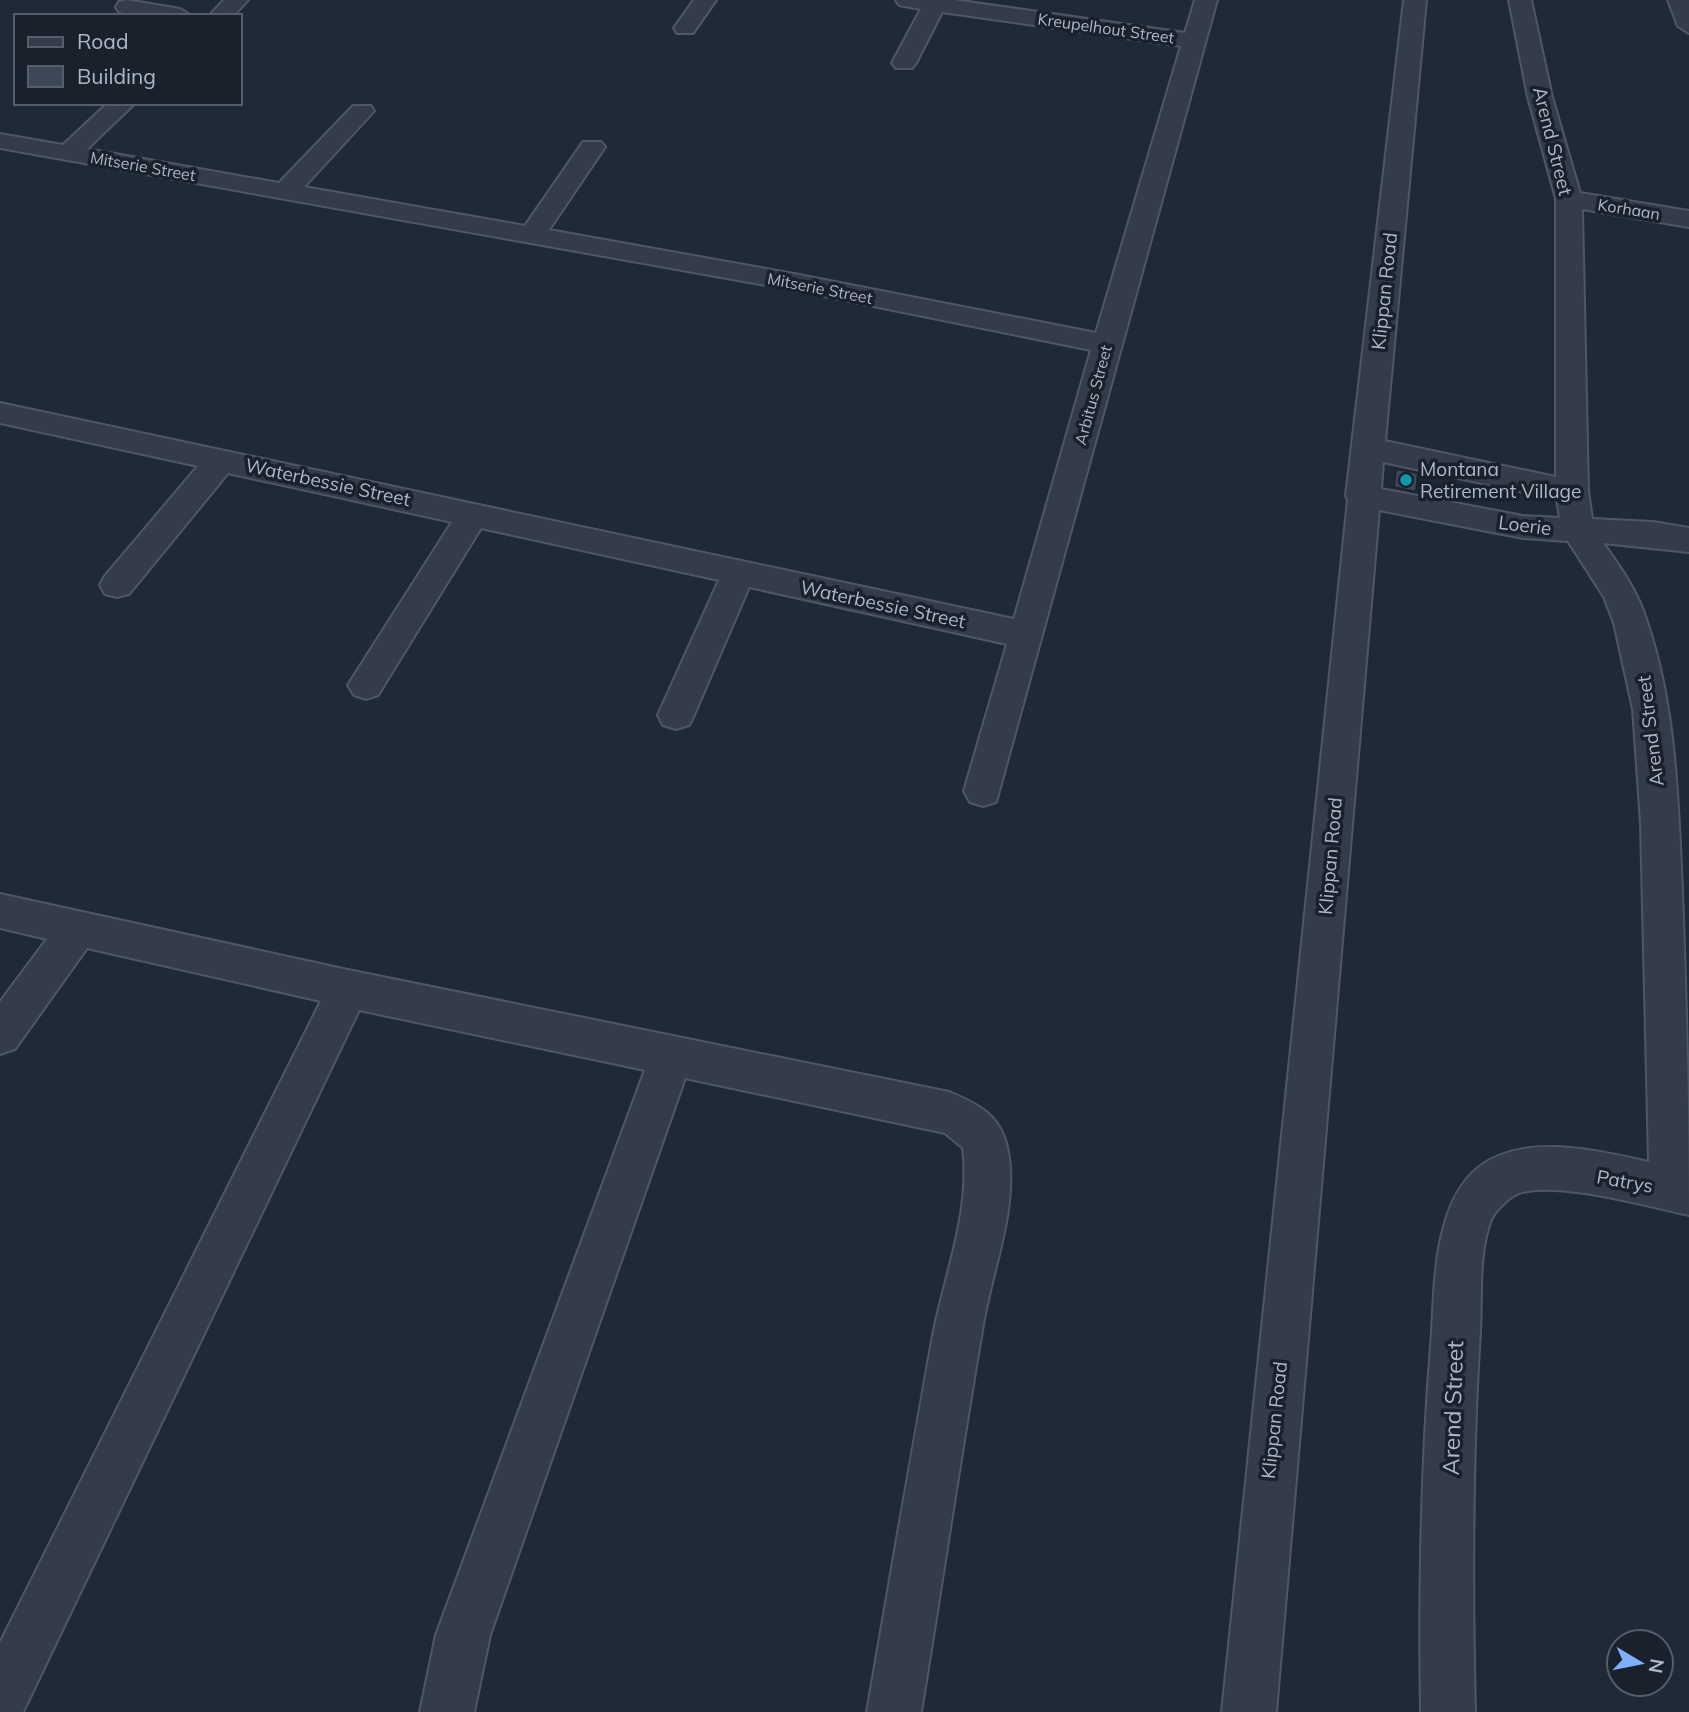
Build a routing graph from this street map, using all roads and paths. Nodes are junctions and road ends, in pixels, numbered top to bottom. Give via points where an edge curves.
1 (237, 0) edge
2 (705, 0) edge
3 (907, 0) edge
4 (1206, 0) edge
5 (1415, 0) edge
6 (1520, 0) edge
7 (1679, 0) edge
8 (1689, 1) edge
9 (935, 4) junction
10 (127, 7) dead end
11 (168, 14) edge
12 (222, 14) edge
13 (1689, 26) edge
14 (685, 27) dead end
15 (1194, 41) junction
16 (904, 62) dead end
17 (121, 105) edge
18 (362, 111) dead end
19 (0, 141) edge
20 (592, 147) dead end
21 (68, 153) junction
22 (285, 192) junction
23 (1569, 200) junction
24 (1689, 219) edge
25 (532, 236) junction
26 (1107, 344) junction
27 (0, 413) edge
28 (1367, 448) junction
29 (222, 459) junction
30 (1572, 491) junction
31 (1362, 496) junction
32 (474, 514) junction
33 (1577, 530) junction
34 (1689, 540) edge
35 (739, 573) junction
36 (117, 585) dead end
37 (1027, 635) junction
38 (366, 685) dead end
39 (676, 715) dead end
40 (983, 791) dead end
41 (0, 911) edge
42 (79, 927) junction
43 (348, 989) junction
44 (0, 1035) edge
45 (671, 1058) junction
46 (1562, 1170) joint
47 (1681, 1191) edge
48 (0, 1701) edge
49 (447, 1712) edge
50 (894, 1712) edge
51 (1249, 1712) edge
52 (1448, 1712) edge

1 - 12 street
2 - 14 street
3 - 9 street, Kreupelhout Street
4 - 15 street, Arbitus Street
5 - 28 street, Klippan Road
6 - 23 street, Arend Street via 1540,97
7 - 8 street
7 - 13 street
9 - 15 street, Kreupelhout Street
9 - 16 street
10 - 11 street
15 - 26 street, Arbitus Street
17 - 21 street
18 - 22 street
19 - 21 street, Mitserie Street
20 - 25 street
21 - 22 street, Mitserie Street
22 - 25 street, Mitserie Street
23 - 24 street, Korhaan
23 - 30 street, Arend Street
25 - 26 street, Mitserie Street
26 - 37 street, Arbitus Street
27 - 29 street, Waterbessie Street
28 - 30 street
28 - 31 street, Klippan Road
29 - 32 street, Waterbessie Street
29 - 36 street, Waterbessie Street
30 - 33 street, Arend Street
31 - 33 street, Loerie via 1523,527
31 - 51 street, Klippan Road
32 - 35 street, Waterbessie Street
32 - 38 street
33 - 34 street, Loerie
33 - 47 street, Arend Street via 1620,594 1651,709
35 - 37 street, Waterbessie Street
35 - 39 street
37 - 40 street, Arbitus Street
41 - 42 street
42 - 43 street
42 - 44 street
43 - 45 street
43 - 48 street
45 - 49 street via 463,1635
45 - 50 street via 949,1113 969,1122 985,1145 988,1164 983,1205
46 - 47 street, Patrys
46 - 52 street, Arend Street via 1526,1169 1501,1178 1476,1203 1462,1251 1452,1380

